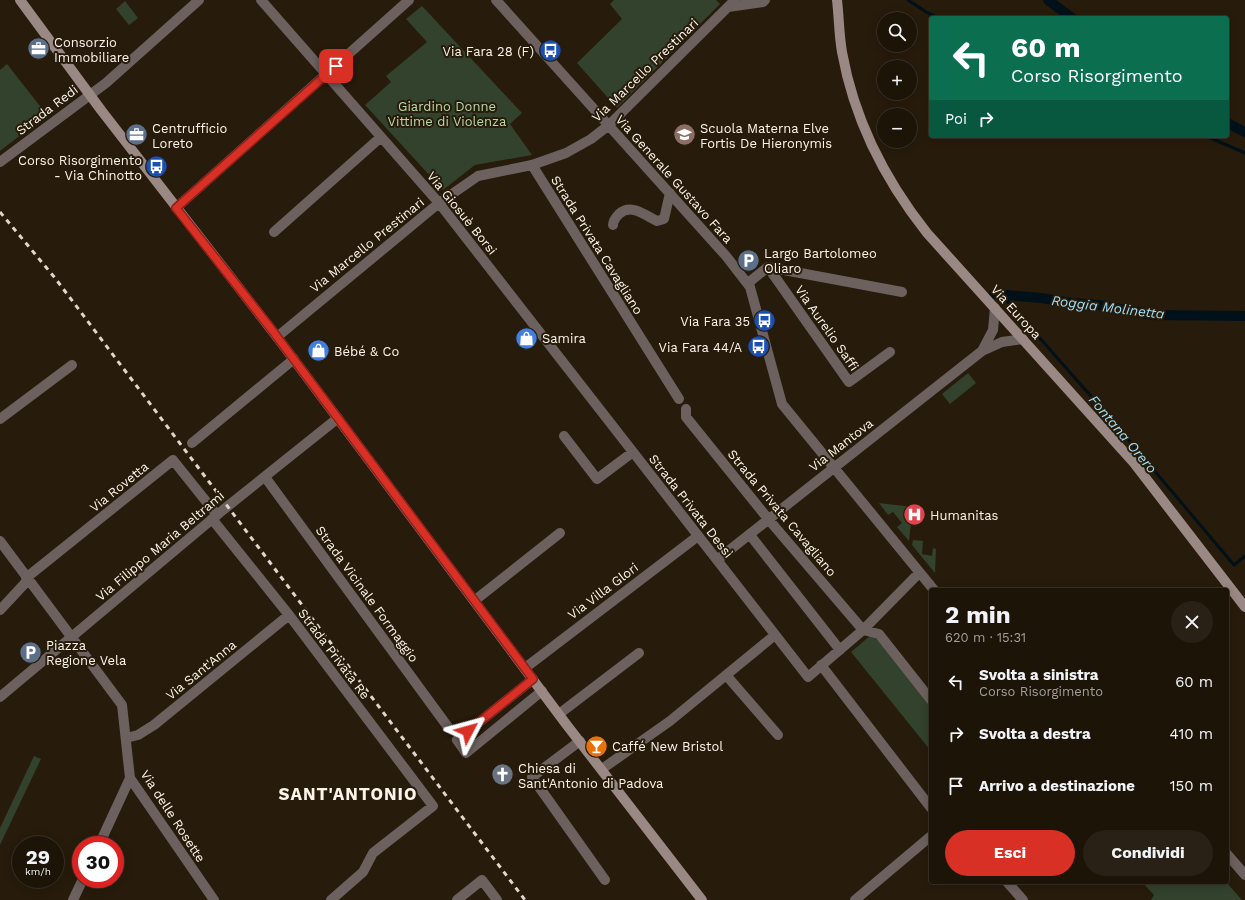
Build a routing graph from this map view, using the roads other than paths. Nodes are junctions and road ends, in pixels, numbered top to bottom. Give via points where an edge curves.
1 (20, 0) edge
2 (199, 0) edge
3 (261, 0) edge
4 (409, 0) edge
5 (496, 0) edge
6 (765, 0) edge
7 (837, 0) edge
8 (732, 4) edge
9 (326, 75) junction
10 (90, 94) junction
11 (609, 126) junction
12 (381, 138) junction
13 (0, 162) edge
14 (532, 165) junction
15 (670, 193) junction
16 (439, 203) junction
17 (176, 208) junction
18 (613, 225) dead end
19 (274, 232) dead end
20 (768, 267) junction
21 (748, 283) junction
22 (902, 292) dead end
23 (995, 308) junction
24 (277, 337) junction
25 (1023, 340) junction
26 (982, 351) junction
27 (890, 352) dead end
28 (294, 360) junction
29 (72, 365) dead end
30 (679, 399) dead end
31 (686, 410) dead end
32 (338, 418) junction
33 (0, 419) edge
34 (564, 436) dead end
35 (192, 442) dead end
36 (633, 452) junction
37 (834, 467) junction
38 (265, 477) junction
39 (214, 517) junction
40 (769, 520) junction
41 (560, 534) dead end
42 (750, 535) junction
43 (698, 536) junction
44 (0, 541) edge
45 (717, 560) junction
46 (920, 573) junction
47 (27, 579) junction
48 (932, 588) edge
49 (1226, 588) edge
50 (1229, 591) edge
51 (474, 601) junction
52 (1245, 607) edge
53 (0, 610) edge
54 (289, 615) junction
55 (863, 630) junction
56 (775, 635) junction
57 (70, 638) junction
58 (840, 650) junction
59 (639, 653) dead end
60 (822, 665) junction
61 (525, 668) junction
62 (726, 675) junction
63 (533, 679) junction
64 (542, 692) junction
65 (0, 696) edge
66 (929, 697) edge
67 (559, 714) junction
68 (448, 727) dead end
69 (778, 735) dead end
70 (126, 738) junction
71 (580, 741) junction
72 (602, 769) junction
73 (130, 778) junction
74 (929, 805) edge
75 (102, 836) edge
76 (929, 838) edge
77 (1229, 856) edge
78 (1245, 875) edge
79 (605, 880) dead end
80 (1009, 884) edge
81 (79, 888) edge
82 (73, 900) edge
83 (214, 900) edge
84 (331, 900) edge
85 (457, 900) edge
86 (498, 900) edge
87 (702, 900) edge
88 (855, 900) edge
89 (1023, 900) edge

1 - 10 main road
2 - 10 street, Strada Redi via 106,83
3 - 9 street, Via Giosuè Borsi
4 - 9 street
5 - 11 street, Via Generale Gustavo Fara
6 - 8 street, Via Marcello Prestinari
7 - 23 main road, Via Europa via 842,51 852,90 866,133 882,167 908,210 926,233
8 - 11 street, Via Marcello Prestinari
9 - 12 street, Via Giosuè Borsi
9 - 17 street
10 - 13 street, Strada Redi
10 - 17 main road
11 - 14 street, Via Marcello Prestinari via 566,153
11 - 15 street, Via Generale Gustavo Fara
12 - 16 street, Via Giosuè Borsi
12 - 19 street
14 - 16 street, Via Marcello Prestinari via 478,176
14 - 30 street, Strada Privata Cavagliano
15 - 18 street via 664,219 661,221 631,209 624,210 618,215
15 - 21 street, Via Generale Gustavo Fara
16 - 24 street, Via Marcello Prestinari
16 - 36 street, Via Giosuè Borsi
17 - 24 main road
20 - 21 street
20 - 22 street
20 - 27 street, Via Aurelio Saffi via 849,382
21 - 37 street, Via Generale Gustavo Fara via 782,404
23 - 25 main road, Via Europa
23 - 26 street, Via Mantova via 993,330
24 - 28 main road
25 - 26 street, Via Mantova via 1002,342
25 - 49 main road, Via Europa via 1134,463
26 - 37 street, Via Mantova
28 - 32 main road
28 - 35 street
29 - 33 street
31 - 40 street, Strada Privata Cavagliano via 686,417
32 - 38 street, Via Filippo Maria Beltrami
32 - 51 main road
34 - 36 street, Strada Privata Dessì via 597,479
36 - 43 street, Strada Privata Dessì
37 - 40 street, Via Mantova
37 - 46 street, Via Generale Gustavo Fara
38 - 39 street, Via Filippo Maria Beltrami
38 - 68 street, Strada Vicinale Formaggio
39 - 47 street, Via Rovetta via 173,460
39 - 54 street, Strada Privata Re
39 - 57 street, Via Filippo Maria Beltrami
40 - 42 street, Via Mantova
40 - 55 street, Strada Privata Cavagliano
41 - 51 street
42 - 45 street, Via Mantova
42 - 58 street
43 - 45 street, Strada Privata Dessì
43 - 61 street, Via Villa Glori
44 - 47 street, Via delle Rosette
45 - 56 street, Strada Privata Dessì
46 - 48 street, Via Generale Gustavo Fara
46 - 55 street
47 - 53 street
47 - 57 street, Via delle Rosette
50 - 52 main road, Via Europa
51 - 61 main road
54 - 70 street, Via Sant'Anna via 154,725 138,735
54 - 84 street, Strada Privata Re via 433,806 373,853 363,872
55 - 58 street
55 - 66 street via 879,634
56 - 60 street, Strada Privata Dessì via 808,677
56 - 62 street
57 - 65 street, Via Filippo Maria Beltrami
57 - 70 street, Via delle Rosette via 122,705
58 - 60 street
59 - 67 street
60 - 74 street
61 - 63 main road
62 - 69 street
62 - 72 street via 670,721
63 - 64 main road
63 - 64 street via 457,740 466,753
64 - 67 main road
67 - 71 main road
70 - 73 street, Via delle Rosette
71 - 72 main road
71 - 79 street via 532,777
72 - 87 main road
73 - 75 street
73 - 83 street, Via delle Rosette
76 - 88 street
77 - 78 street
80 - 89 street
81 - 82 street
85 - 86 street via 482,880

